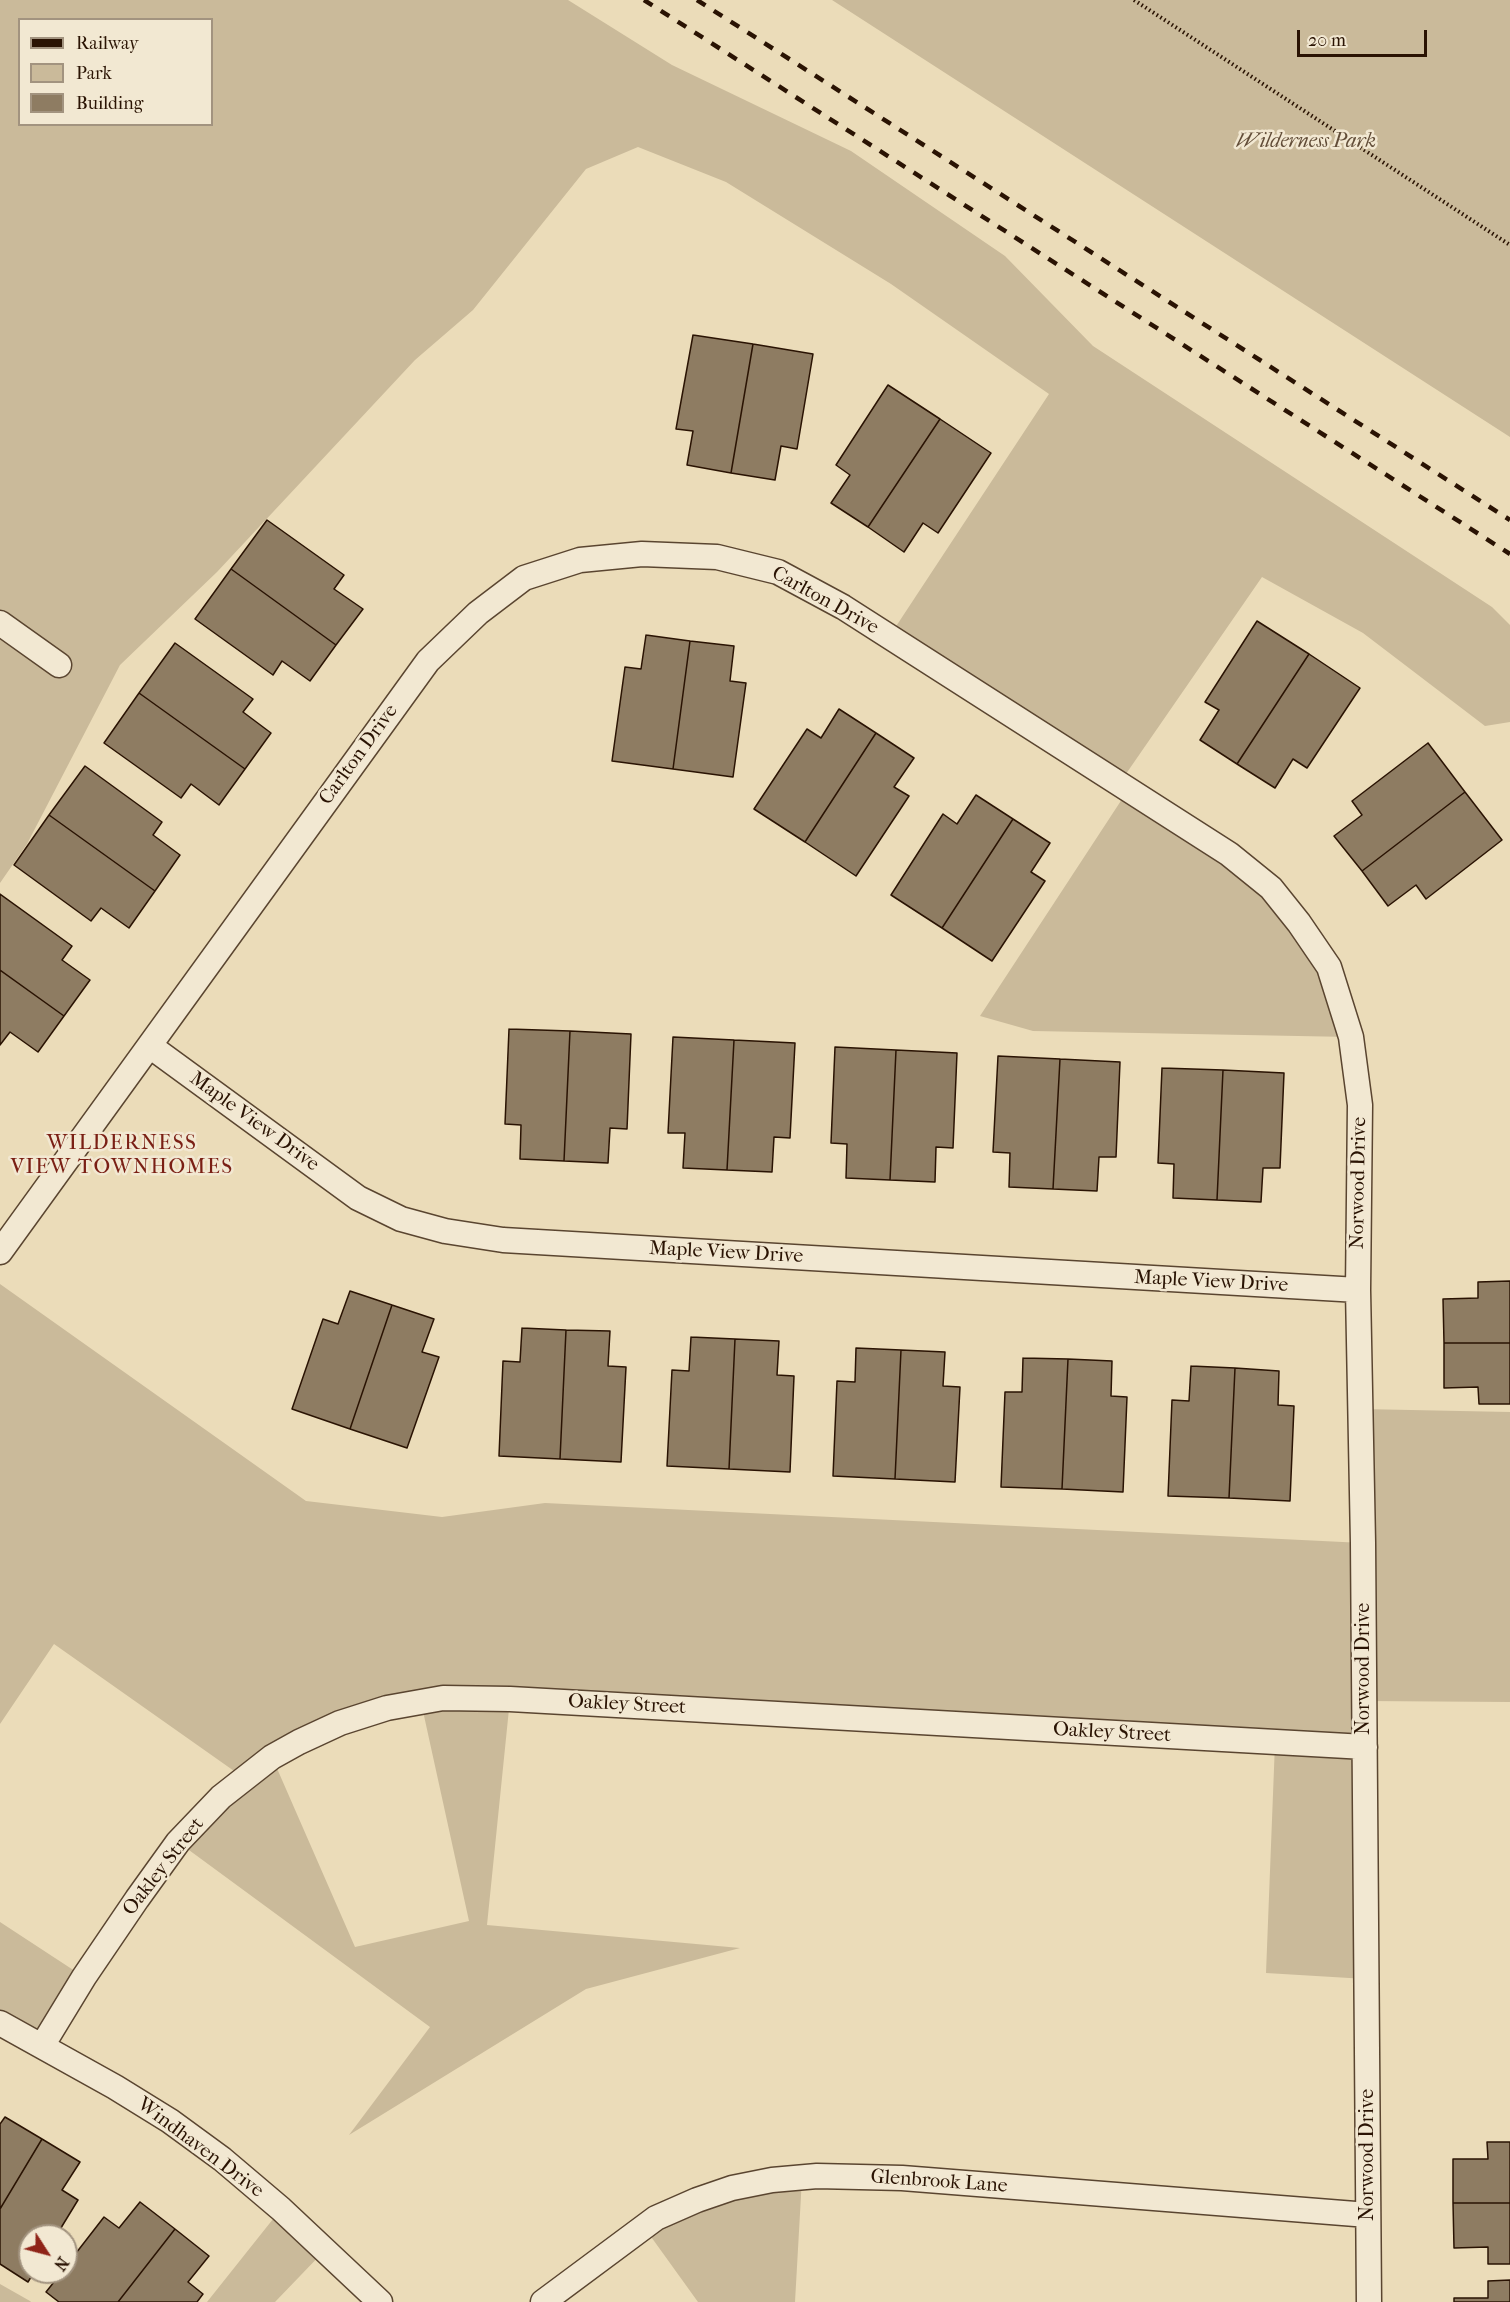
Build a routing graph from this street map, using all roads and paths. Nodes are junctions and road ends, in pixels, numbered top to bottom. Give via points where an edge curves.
1 (1134, 0) edge
2 (1510, 245) edge
3 (0, 623) edge
4 (59, 665) dead end
5 (1351, 1037) joint
6 (150, 1046) junction
7 (0, 1252) edge
8 (1358, 1290) junction
9 (1365, 1747) junction
10 (0, 2023) edge
11 (42, 2046) junction
12 (1368, 2215) junction
13 (380, 2302) edge
14 (543, 2302) edge
15 (1369, 2302) edge

1 - 2 path
3 - 4 lane
5 - 6 lane, Carlton Drive via 1329,967 1271,888 1228,854 843,607 778,572 717,557 642,554 580,560 524,578 478,613 428,661
5 - 8 lane, Norwood Drive via 1360,1105
6 - 7 lane, Carlton Drive
6 - 8 lane, Maple View Drive via 358,1198 400,1219 445,1231 503,1240
8 - 9 lane, Norwood Drive
9 - 11 lane, Oakley Street via 510,1699 443,1698 387,1708 298,1742 221,1797 178,1842 137,1899
9 - 12 lane, Norwood Drive
10 - 11 lane, Windhaven Drive
11 - 13 lane, Windhaven Drive via 143,2104 222,2159
12 - 14 lane, Glenbrook Lane via 902,2178 817,2176 772,2180 732,2188 656,2218
12 - 15 lane, Norwood Drive

